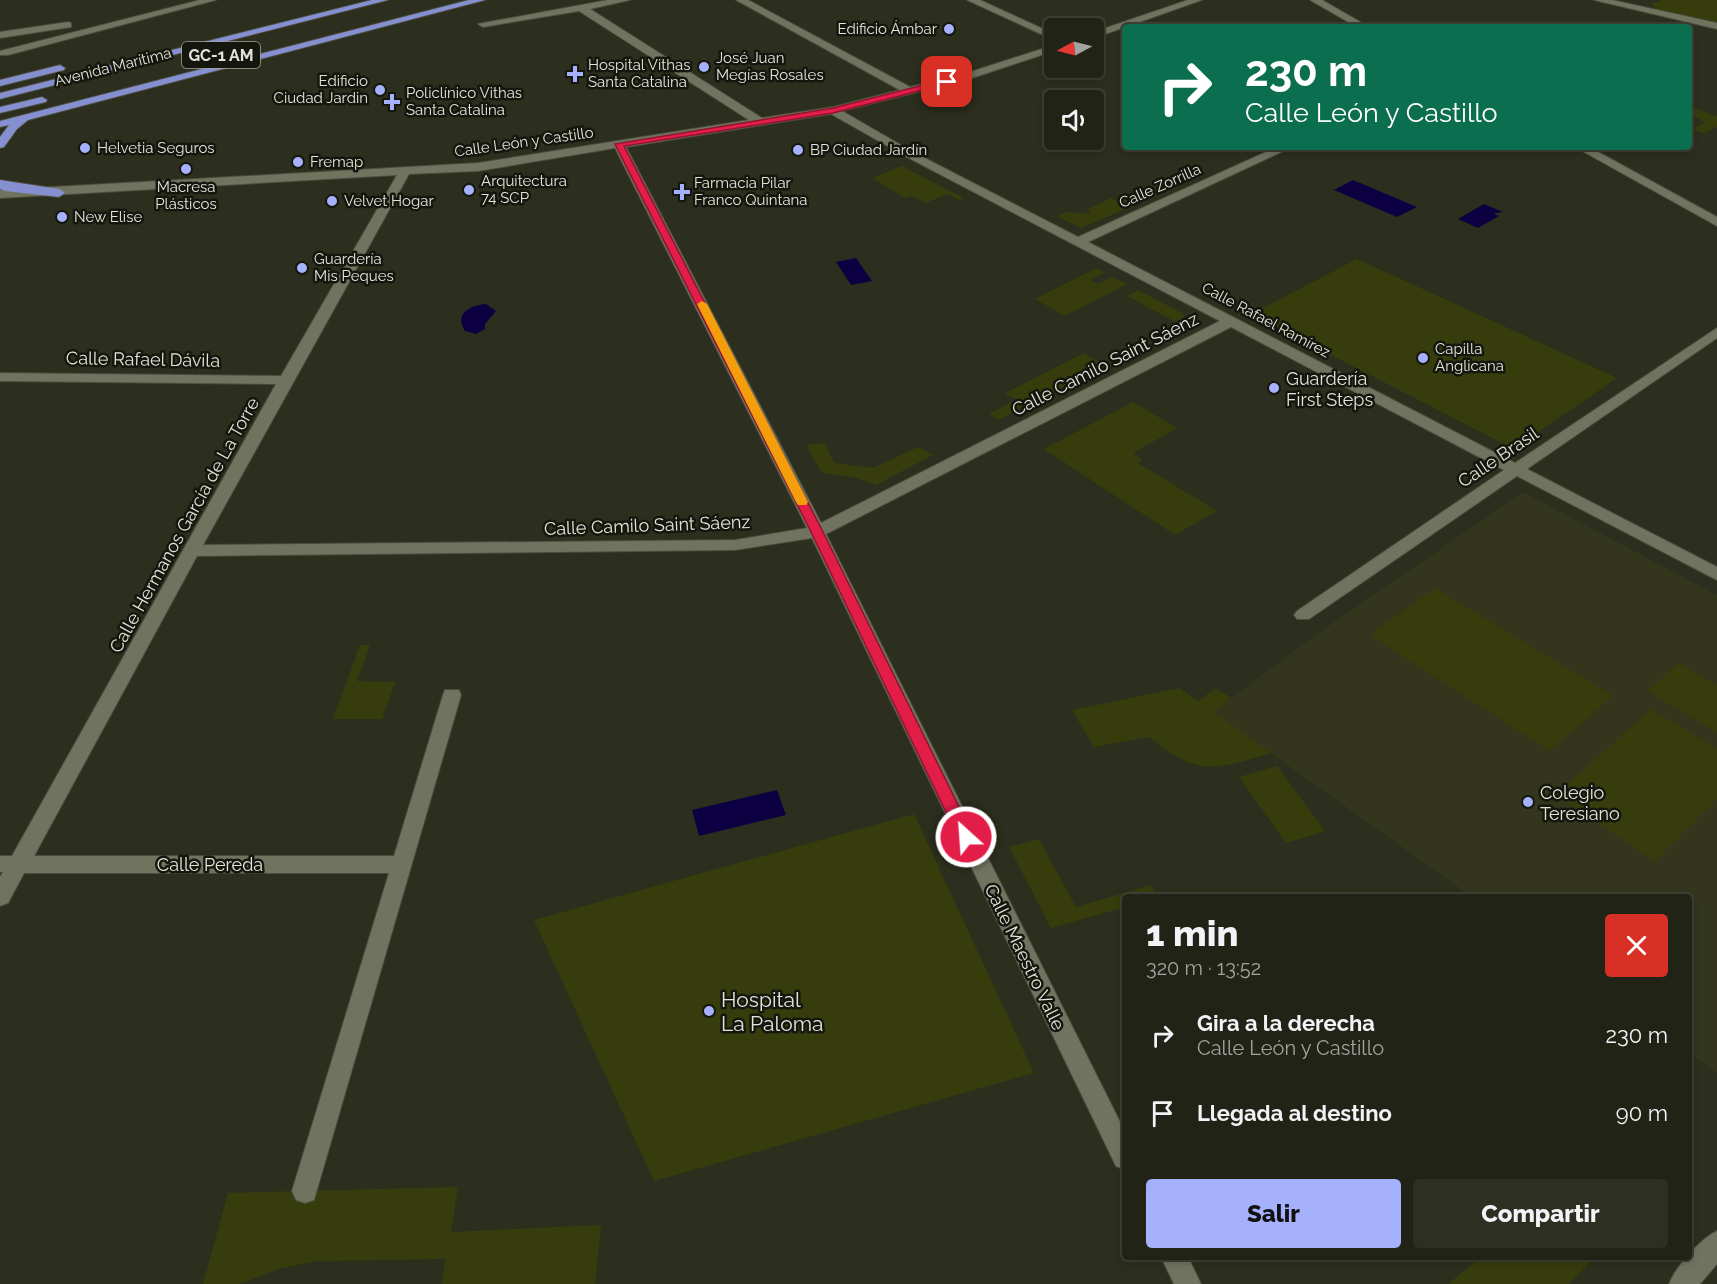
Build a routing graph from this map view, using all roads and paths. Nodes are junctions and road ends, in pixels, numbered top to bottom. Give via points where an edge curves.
1 (211, 0) edge
2 (342, 0) edge
3 (383, 0) edge
4 (443, 0) edge
5 (480, 0) edge
6 (626, 0) edge
7 (741, 0) edge
8 (972, 0) edge
9 (1197, 0) edge
10 (1315, 0) edge
11 (1599, 0) edge
12 (1637, 0) edge
13 (1623, 5) junction
14 (582, 8) junction
15 (168, 10) junction
16 (483, 24) dead end
17 (1126, 24) edge
18 (1359, 24) edge
19 (1122, 25) edge
20 (1717, 26) edge
21 (1044, 32) edge
22 (1104, 32) edge
23 (0, 36) edge
24 (264, 44) dead end
25 (140, 49) dead end
26 (1044, 51) edge
27 (2, 54) edge
28 (183, 64) dead end
29 (70, 66) dead end
30 (149, 73) dead end
31 (126, 79) dead end
32 (0, 83) edge
33 (92, 88) dead end
34 (911, 92) junction
35 (0, 96) edge
36 (57, 97) dead end
37 (833, 110) junction
38 (0, 111) edge
39 (37, 114) junction
40 (760, 122) junction
41 (0, 124) edge
42 (619, 144) junction
43 (0, 145) edge
44 (1280, 150) edge
45 (1586, 150) edge
46 (404, 173) junction
47 (0, 183) edge
48 (59, 193) junction
49 (0, 194) edge
50 (0, 201) edge
51 (1717, 222) edge
52 (1079, 241) junction
53 (1232, 321) junction
54 (1717, 332) edge
55 (0, 377) edge
56 (286, 380) junction
57 (1516, 468) junction
58 (817, 532) junction
59 (191, 551) junction
60 (1717, 574) edge
61 (1303, 615) dead end
62 (452, 695) dead end
63 (9, 864) edge
64 (402, 865) junction
65 (0, 897) edge
66 (1122, 1152) edge
67 (305, 1191) dead end
68 (1717, 1244) edge
69 (1176, 1260) edge
70 (1188, 1284) edge
71 (1682, 1284) edge

1 - 15 street
2 - 25 highway
3 - 35 highway, Avenida Marítima / GC-1 AM
4 - 24 highway, GC-1 AM
5 - 39 highway
6 - 14 street
7 - 34 street
8 - 21 street
9 - 17 street
10 - 18 street
11 - 13 street
12 - 13 street
13 - 20 street
14 - 16 street
14 - 40 street
15 - 23 street
15 - 27 street
19 - 22 street
23 - 27 street via 14,42
26 - 34 street, Calle León y Castillo
28 - 30 highway, Avenida Marítima / GC-1 AM
29 - 32 highway
31 - 33 highway, Avenida Marítima
34 - 37 street, Calle León y Castillo
36 - 38 highway, Avenida Marítima
37 - 40 street, Calle León y Castillo
37 - 52 street, Calle Rafael Ramírez via 909,154
39 - 41 highway
39 - 43 highway via 13,127
40 - 42 street, Calle León y Castillo
42 - 46 street, Calle León y Castillo via 478,167
42 - 58 street, Calle Maestro Valle
44 - 52 street, Calle Zorrilla
45 - 51 street
46 - 48 street, Calle León y Castillo
46 - 56 street, Calle Hermanos García de La Torre
47 - 48 highway via 5,187
48 - 49 street, Calle León y Castillo
48 - 50 street, Calle León y Castillo
52 - 53 street, Calle Rafael Ramírez
53 - 57 street, Calle Rafael Ramírez
53 - 58 street, Calle Camilo Saint Sáenz
54 - 57 street, Calle Brasil
55 - 56 street, Calle Rafael Dávila
56 - 59 street, Calle Hermanos García de La Torre
57 - 60 street, Calle Rafael Ramírez
57 - 61 street, Calle Brasil
58 - 59 street, Calle Camilo Saint Sáenz via 735,545
58 - 66 street, Calle Maestro Valle
59 - 63 street, Calle Hermanos García de La Torre
62 - 64 street
63 - 64 street, Calle Pereda
63 - 65 street, Calle Hermanos García de La Torre
64 - 67 street
68 - 71 street
69 - 70 street

